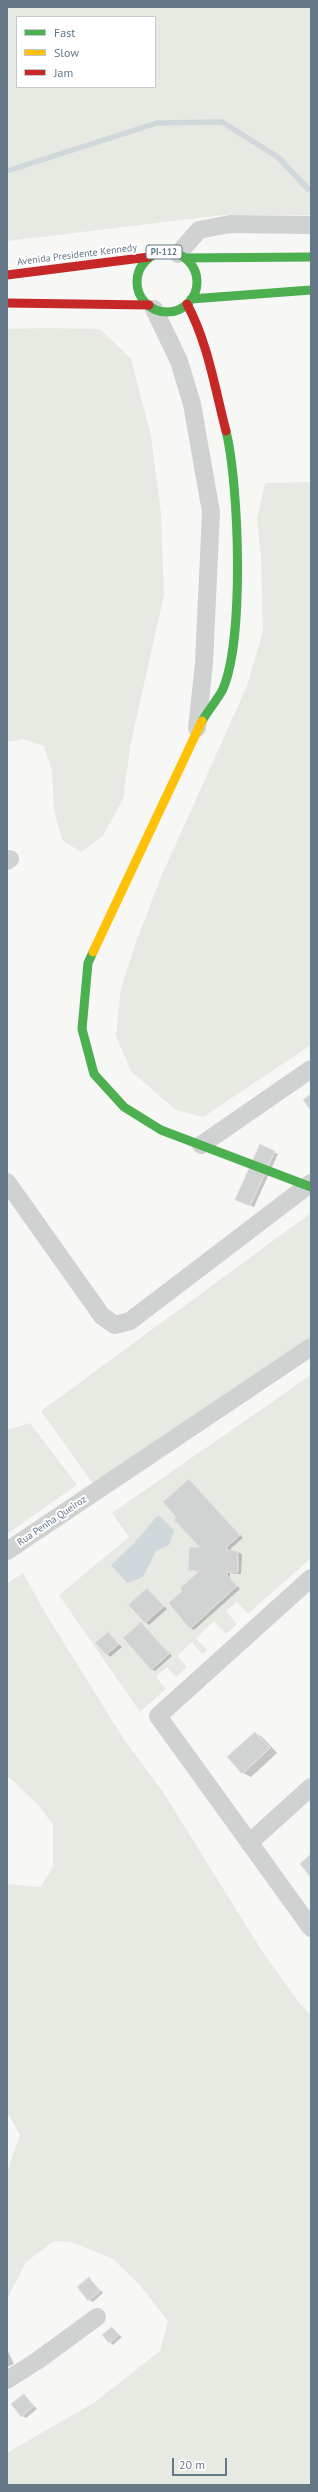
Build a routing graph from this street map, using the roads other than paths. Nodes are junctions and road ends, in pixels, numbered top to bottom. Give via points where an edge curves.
1 (311, 225) edge
2 (182, 256) junction
3 (149, 257) junction
4 (311, 257) edge
5 (7, 275) edge
6 (311, 290) edge
7 (189, 302) junction
8 (7, 304) edge
9 (151, 307) junction
10 (197, 729) junction
11 (311, 1069) edge
12 (201, 1145) junction
13 (7, 1182) edge
14 (310, 1188) edge
15 (311, 1347) edge
16 (7, 1551) edge
17 (311, 1578) edge
18 (311, 1787) edge
19 (249, 1843) junction
20 (311, 1928) edge
21 (97, 2317) dead end
22 (7, 2380) edge

1 - 2 street via 230,224 199,230
2 - 3 street, PI-112 via 159,252
2 - 4 street, PI-112
2 - 7 street, PI-112 via 193,268 196,278 194,294
3 - 5 street, Avenida Presidente Kennedy / PI-112
3 - 9 street, PI-112 via 141,266 136,283 140,295
6 - 7 street
7 - 9 street via 169,312
7 - 10 street via 219,396 228,439 236,512 237,568 233,651 222,690
8 - 9 street via 126,303
9 - 10 street via 179,361 192,404 211,512 204,663
10 - 12 street via 88,963 82,1029 94,1074 124,1107 161,1130
11 - 12 street
12 - 14 street
13 - 14 street via 102,1316 115,1326 130,1321
15 - 16 street, Rua Penha Queiroz
17 - 19 street via 158,1716
18 - 19 street
19 - 20 street
21 - 22 street

